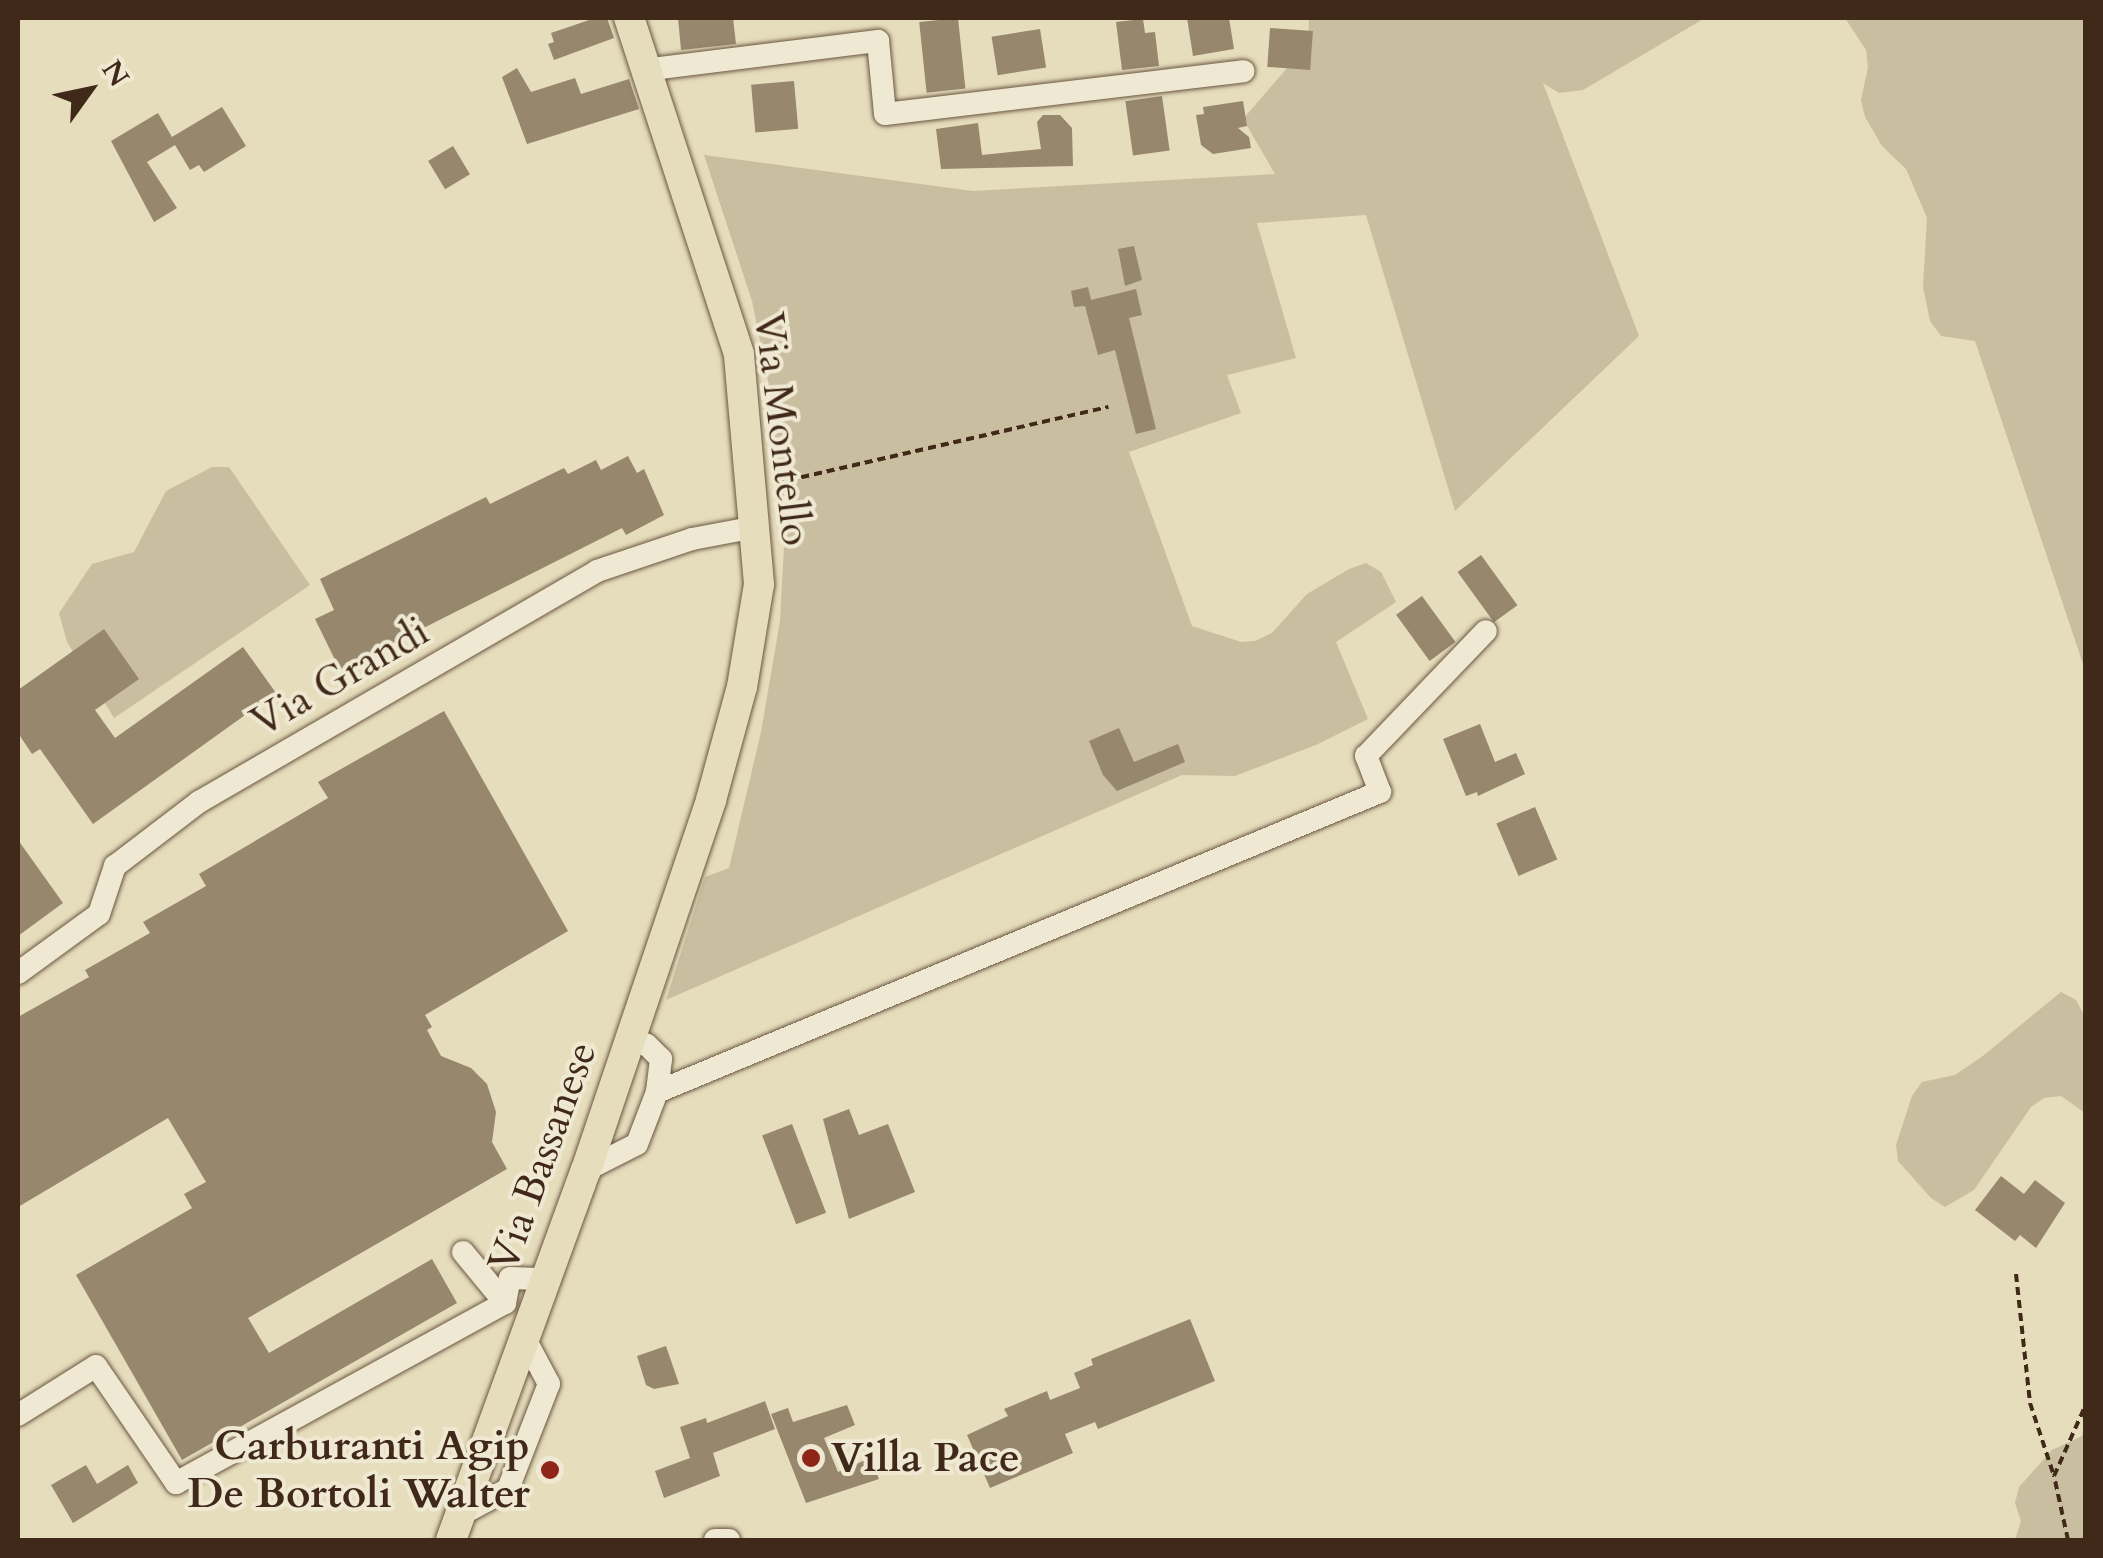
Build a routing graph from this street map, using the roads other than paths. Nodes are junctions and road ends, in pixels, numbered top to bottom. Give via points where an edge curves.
1 (629, 18) edge
2 (644, 70) junction
3 (1243, 71) dead end
4 (756, 526) junction
5 (1486, 631) dead end
6 (710, 800) joint
7 (18, 972) edge
8 (630, 1038) junction
9 (656, 1092) junction
10 (586, 1170) junction
11 (463, 1252) dead end
12 (544, 1278) junction
13 (505, 1303) junction
14 (18, 1415) edge
15 (455, 1528) edge
16 (716, 1540) edge
17 (728, 1540) edge

1 - 2 main road, Via Montello
2 - 3 street via 878,41 884,114
2 - 4 main road, Via Montello via 739,354
4 - 6 main road, Via Montello via 759,584 742,687
4 - 7 street, Via Grandi via 597,571 199,802 115,866 99,914
5 - 9 street via 1366,756 1380,792
6 - 8 main road, Via Bassanese
8 - 9 street via 660,1059
8 - 10 main road, Via Bassanese
9 - 10 street via 636,1144
10 - 12 main road, Via Bassanese
11 - 13 street
12 - 13 street via 510,1278
12 - 15 main road, Via Bassanese
13 - 14 street via 176,1483 96,1366
16 - 17 street

